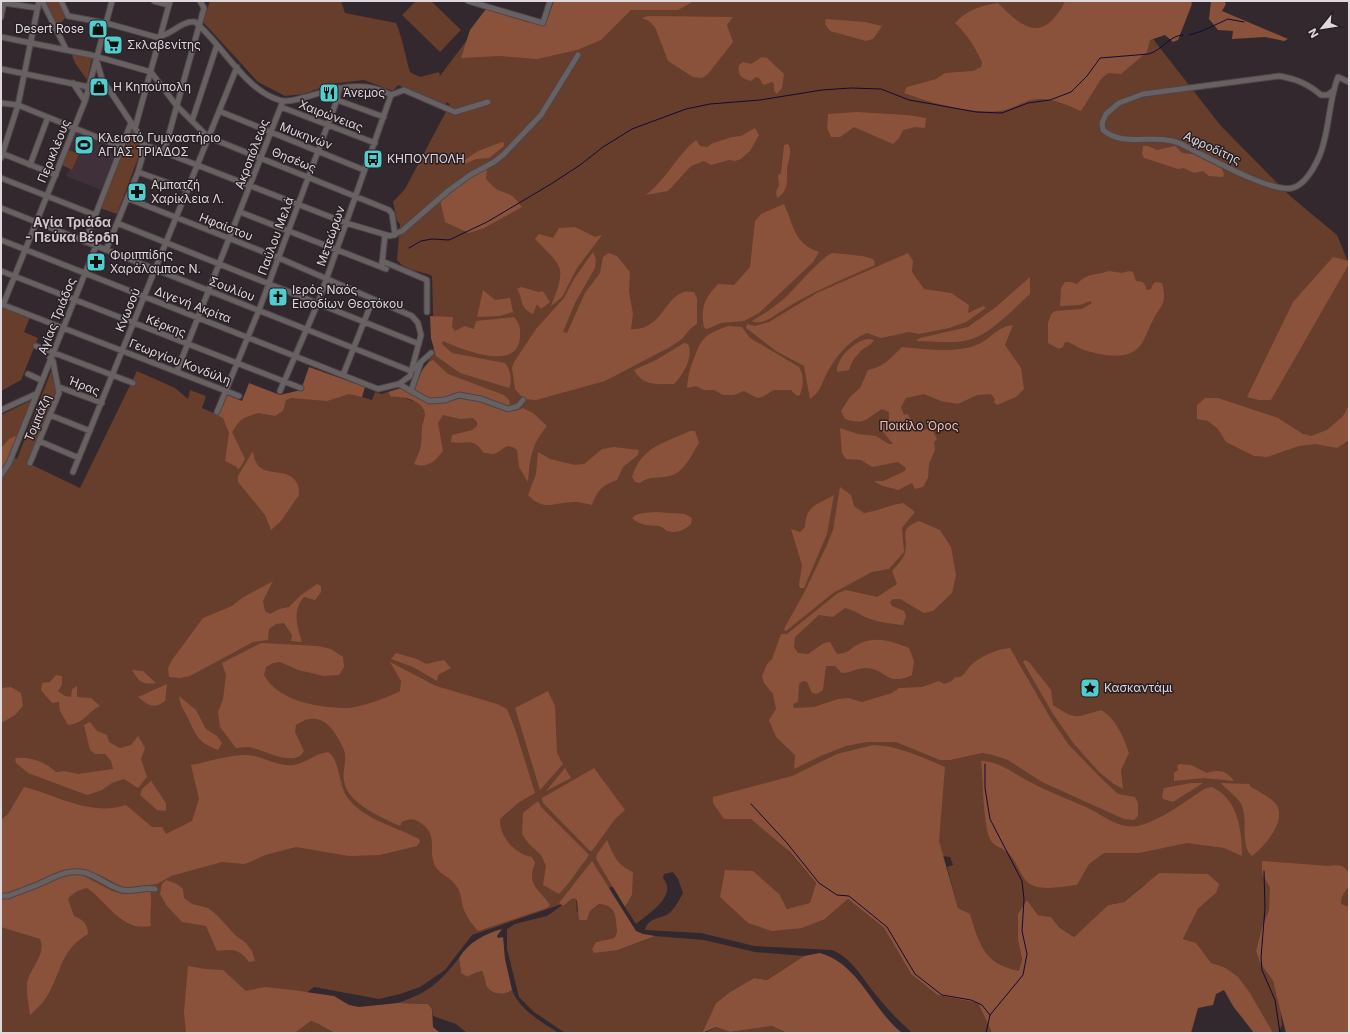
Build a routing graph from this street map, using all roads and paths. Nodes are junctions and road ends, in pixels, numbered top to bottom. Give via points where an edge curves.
1 (39, 1) edge
2 (42, 1) edge
3 (61, 1) edge
4 (112, 1) edge
5 (154, 1) edge
6 (200, 1) edge
7 (468, 1) edge
8 (550, 1) edge
9 (169, 3) edge
10 (484, 3) edge
11 (3, 4) edge
12 (38, 8) junction
13 (1, 17) edge
14 (106, 23) junction
15 (200, 26) junction
16 (1, 37) edge
17 (160, 37) junction
18 (31, 42) junction
19 (217, 45) junction
20 (66, 49) junction
21 (578, 55) dead end
22 (97, 57) junction
23 (237, 67) junction
24 (1, 68) edge
25 (150, 72) junction
26 (24, 73) junction
27 (1349, 82) edge
28 (73, 83) junction
29 (89, 87) junction
30 (339, 88) junction
31 (1334, 90) junction
32 (391, 95) junction
33 (337, 100) junction
34 (85, 101) junction
35 (283, 101) junction
36 (488, 102) dead end
37 (1, 103) edge
38 (18, 105) junction
39 (176, 105) junction
40 (281, 107) junction
41 (219, 111) junction
42 (48, 117) junction
43 (384, 117) junction
44 (192, 121) junction
45 (131, 123) junction
46 (328, 126) junction
47 (75, 128) junction
48 (135, 128) junction
49 (271, 133) junction
50 (208, 137) junction
51 (375, 143) junction
52 (143, 144) junction
53 (121, 147) junction
54 (318, 151) junction
55 (164, 152) junction
56 (2, 155) edge
57 (261, 158) junction
58 (30, 165) junction
59 (198, 165) junction
60 (364, 170) junction
61 (138, 172) junction
62 (56, 175) junction
63 (309, 177) junction
64 (1, 178) edge
65 (250, 186) junction
66 (188, 190) junction
67 (47, 196) junction
68 (355, 197) junction
69 (128, 198) junction
70 (299, 204) junction
71 (1, 208) edge
72 (240, 212) junction
73 (95, 215) junction
74 (177, 218) junction
75 (37, 222) junction
76 (346, 222) junction
77 (117, 223) junction
78 (289, 230) junction
79 (385, 235) junction
80 (395, 235) junction
81 (230, 239) junction
82 (1, 240) edge
83 (85, 242) junction
84 (167, 243) junction
85 (96, 246) junction
86 (26, 249) junction
87 (106, 250) junction
88 (336, 250) junction
89 (279, 258) junction
90 (382, 261) junction
91 (220, 264) junction
92 (155, 270) junction
93 (1, 271) edge
94 (85, 273) junction
95 (15, 276) junction
96 (326, 278) junction
97 (269, 284) junction
98 (209, 290) junction
99 (144, 297) junction
100 (373, 299) junction
101 (75, 300) junction
102 (318, 303) junction
103 (2, 305) edge
104 (259, 310) junction
105 (427, 312) dead end
106 (199, 317) junction
107 (364, 322) junction
108 (133, 324) junction
109 (64, 327) junction
110 (307, 328) junction
111 (247, 337) junction
112 (419, 344) junction
113 (187, 345) junction
114 (36, 346) dead end
115 (354, 348) junction
116 (122, 350) junction
117 (431, 353) dead end
118 (51, 356) junction
119 (295, 356) junction
120 (421, 361) junction
121 (237, 363) junction
122 (177, 371) junction
123 (411, 372) junction
124 (28, 374) dead end
125 (343, 375) junction
126 (112, 376) junction
127 (42, 380) junction
128 (284, 382) junction
129 (133, 383) dead end
130 (399, 384) junction
131 (59, 387) junction
132 (301, 388) dead end
133 (226, 391) junction
134 (280, 391) dead end
135 (411, 391) junction
136 (36, 394) junction
137 (239, 396) dead end
138 (523, 400) dead end
139 (102, 403) junction
140 (1, 410) edge
141 (217, 412) dead end
142 (50, 415) junction
143 (90, 431) junction
144 (39, 441) junction
145 (79, 458) junction
146 (30, 462) dead end
147 (73, 472) dead end
148 (1, 475) edge
149 (155, 889) dead end
150 (1, 896) edge

1 - 12 street
2 - 20 street
3 - 14 street via 68,16
4 - 14 street, Περικλέους
5 - 9 street
6 - 15 street via 204,8
7 - 10 street
8 - 10 street via 543,23
9 - 17 street
11 - 12 street
11 - 13 street
12 - 18 street
14 - 17 street
14 - 22 street, Περικλέους
15 - 17 street via 195,22 189,22
15 - 19 street
15 - 39 street
16 - 18 street
17 - 25 street
18 - 20 street
18 - 26 street
19 - 23 street
19 - 44 street
20 - 22 street
21 - 80 street via 541,115 503,155 463,180
22 - 25 street
22 - 29 street, Περικλέους
22 - 45 street via 102,79
23 - 35 street via 260,90
23 - 41 street, Κνωσού
24 - 26 street
25 - 39 street, Θησέως
25 - 48 street
26 - 28 street
26 - 38 street
27 - 31 street via 1338,77
28 - 29 street
28 - 34 street
29 - 34 street, Περικλέους
30 - 32 street via 360,86
30 - 33 street, Παύλου Μελά
30 - 35 street
31 - 31 street, Αφροδίτης via 1321,95 1309,85 1293,78 1279,76 1143,94 1119,103 1106,114 1102,123 1103,130 1109,136 1124,139 1176,142 1257,180 1273,186 1290,188 1299,185 1306,178 1319,157
32 - 36 street via 404,90 455,112
32 - 43 street, Μετεώρων
33 - 43 street
33 - 46 street, Παύλου Μελά
34 - 47 street, Περικλέους
35 - 40 street, Ακροπόλεως
37 - 38 street
38 - 42 street
38 - 56 street
39 - 44 street, Θησέως
39 - 55 street
40 - 46 street, Χαιρώνειας
40 - 49 street, Ακροπόλεως
41 - 49 street, Μυκηνών
41 - 50 street, Κνωσού
42 - 47 street
42 - 58 street
43 - 51 street, Μετεώρων
44 - 50 street, Θησέως
45 - 48 street
45 - 53 street
46 - 51 street, Χαιρώνειας
46 - 54 street, Παύλου Μελά
47 - 53 street
47 - 62 street, Περικλέους
48 - 52 street
49 - 54 street, Μυκηνών
49 - 57 street, Ακροπόλεως
50 - 57 street, Θησέως
50 - 59 street, Κνωσού
51 - 60 street, Μετεώρων
52 - 55 street
52 - 61 street via 144,151
53 - 73 street
54 - 60 street, Μυκηνών
54 - 63 street, Παύλου Μελά
55 - 59 street
56 - 58 street
57 - 63 street, Θησέως
57 - 65 street, Ακροπόλεως
58 - 62 street
59 - 65 street
59 - 66 street, Κνωσού
60 - 68 street, Μετεώρων
61 - 66 street
61 - 69 street
62 - 67 street, Περικλέους
63 - 68 street, Θησέως
63 - 70 street, Παύλου Μελά
64 - 67 street
65 - 70 street
65 - 72 street, Ακροπόλεως
66 - 74 street, Κνωσού
67 - 73 street
67 - 75 street, Περικλέους
68 - 76 street, Μετεώρων
68 - 80 street, Θησέως via 391,212
69 - 74 street, Ηφαίστου
69 - 77 street
70 - 76 street
70 - 78 street, Παύλου Μελά
71 - 75 street, Σουλίου
72 - 78 street
72 - 81 street, Ακροπόλεως
73 - 83 street
74 - 81 street, Ηφαίστου
74 - 84 street, Κνωσού
75 - 83 street, Σουλίου
75 - 86 street, Περικλέους
76 - 79 street
76 - 88 street, Μετεώρων
77 - 84 street
77 - 87 street
78 - 88 street
78 - 89 street, Παύλου Μελά
79 - 80 street
79 - 90 street
81 - 89 street, Ηφαίστου
81 - 91 street, Ακροπόλεως
82 - 86 street, Διγενή Ακρίτα
83 - 85 street, Σουλίου
84 - 91 street
84 - 92 street, Κνωσού
85 - 87 street, Σουλίου
85 - 94 street, Αγίας Τριάδος
86 - 94 street, Διγενή Ακρίτα
86 - 95 street, Περικλέους
87 - 92 street, Σουλίου
88 - 90 street via 384,268
88 - 96 street, Μετεώρων
89 - 96 street, Ηφαίστου
89 - 97 street, Παύλου Μελά
90 - 105 street via 426,280
91 - 97 street
91 - 98 street, Ακροπόλεως
92 - 98 street, Σουλίου
92 - 99 street, Κνωσού
93 - 95 street, Κέρκης
94 - 99 street, Διγενή Ακρίτα
94 - 101 street, Αγίας Τριάδος
95 - 101 street, Κέρκης
95 - 103 street, Περικλέους
96 - 100 street, Ηφαίστου
96 - 102 street, Μετεώρων
97 - 102 street
97 - 104 street, Παύλου Μελά
98 - 104 street, Σουλίου
98 - 106 street, Ακροπόλεως
99 - 106 street, Διγενή Ακρίτα
99 - 108 street, Κνωσού
100 - 107 street
100 - 112 street, Ηφαίστου via 412,316 420,329
101 - 108 street, Κέρκης
101 - 109 street, Αγίας Τριάδος
102 - 107 street
102 - 110 street, Μετεώρων
103 - 109 street, Γεωργίου Κονδύλη
104 - 110 street, Σουλίου
104 - 111 street, Παύλου Μελά
106 - 111 street, Διγενή Ακρίτα
106 - 113 street, Ακροπόλεως
107 - 112 street
107 - 115 street
108 - 113 street, Κέρκης
108 - 116 street, Κνωσού
109 - 116 street, Γεωργίου Κονδύλη
109 - 118 street, Αγίας Τριάδος
110 - 115 street, Σουλίου
110 - 119 street, Μετεώρων
111 - 119 street, Διγενή Ακρίτα
111 - 121 street, Παύλου Μελά
112 - 123 street
113 - 121 street, Κέρκης
113 - 122 street, Ακροπόλεως
114 - 118 street
115 - 123 street, Σουλίου
115 - 125 street
116 - 122 street, Γεωργίου Κονδύλη
116 - 126 street, Κνωσού
117 - 120 street
118 - 126 street
118 - 127 street, Αγίας Τριάδος
118 - 131 street, Τομπάζη
119 - 125 street, Διγενή Ακρίτα
119 - 128 street, Μετεώρων
120 - 123 street
120 - 135 street
121 - 128 street, Κέρκης
121 - 133 street, Παύλου Μελά
122 - 133 street, Γεωργίου Κονδύλη
123 - 130 street via 408,378
124 - 127 street
125 - 130 street, Διγενή Ακρίτα via 378,389
126 - 129 street
126 - 139 street, Κνωσού
127 - 136 street, Αγίας Τριάδος
128 - 132 street, Κέρκης
128 - 134 street, Μετεώρων
130 - 135 street
131 - 139 street, Ήρας
131 - 142 street, Τομπάζη
133 - 137 street, Γεωργίου Κονδύλη
133 - 141 street, Παύλου Μελά
135 - 138 street via 429,401 445,400 459,395 481,399 508,409 518,406
136 - 140 street
136 - 148 street, Αγίας Τριάδος via 9,463
139 - 143 street, Κνωσού
142 - 143 street
142 - 144 street, Τομπάζη
143 - 145 street, Κνωσού
144 - 145 street
144 - 146 street, Τομπάζη
145 - 147 street, Κνωσού
149 - 150 street via 144,887 124,890 79,871 59,874 8,896

